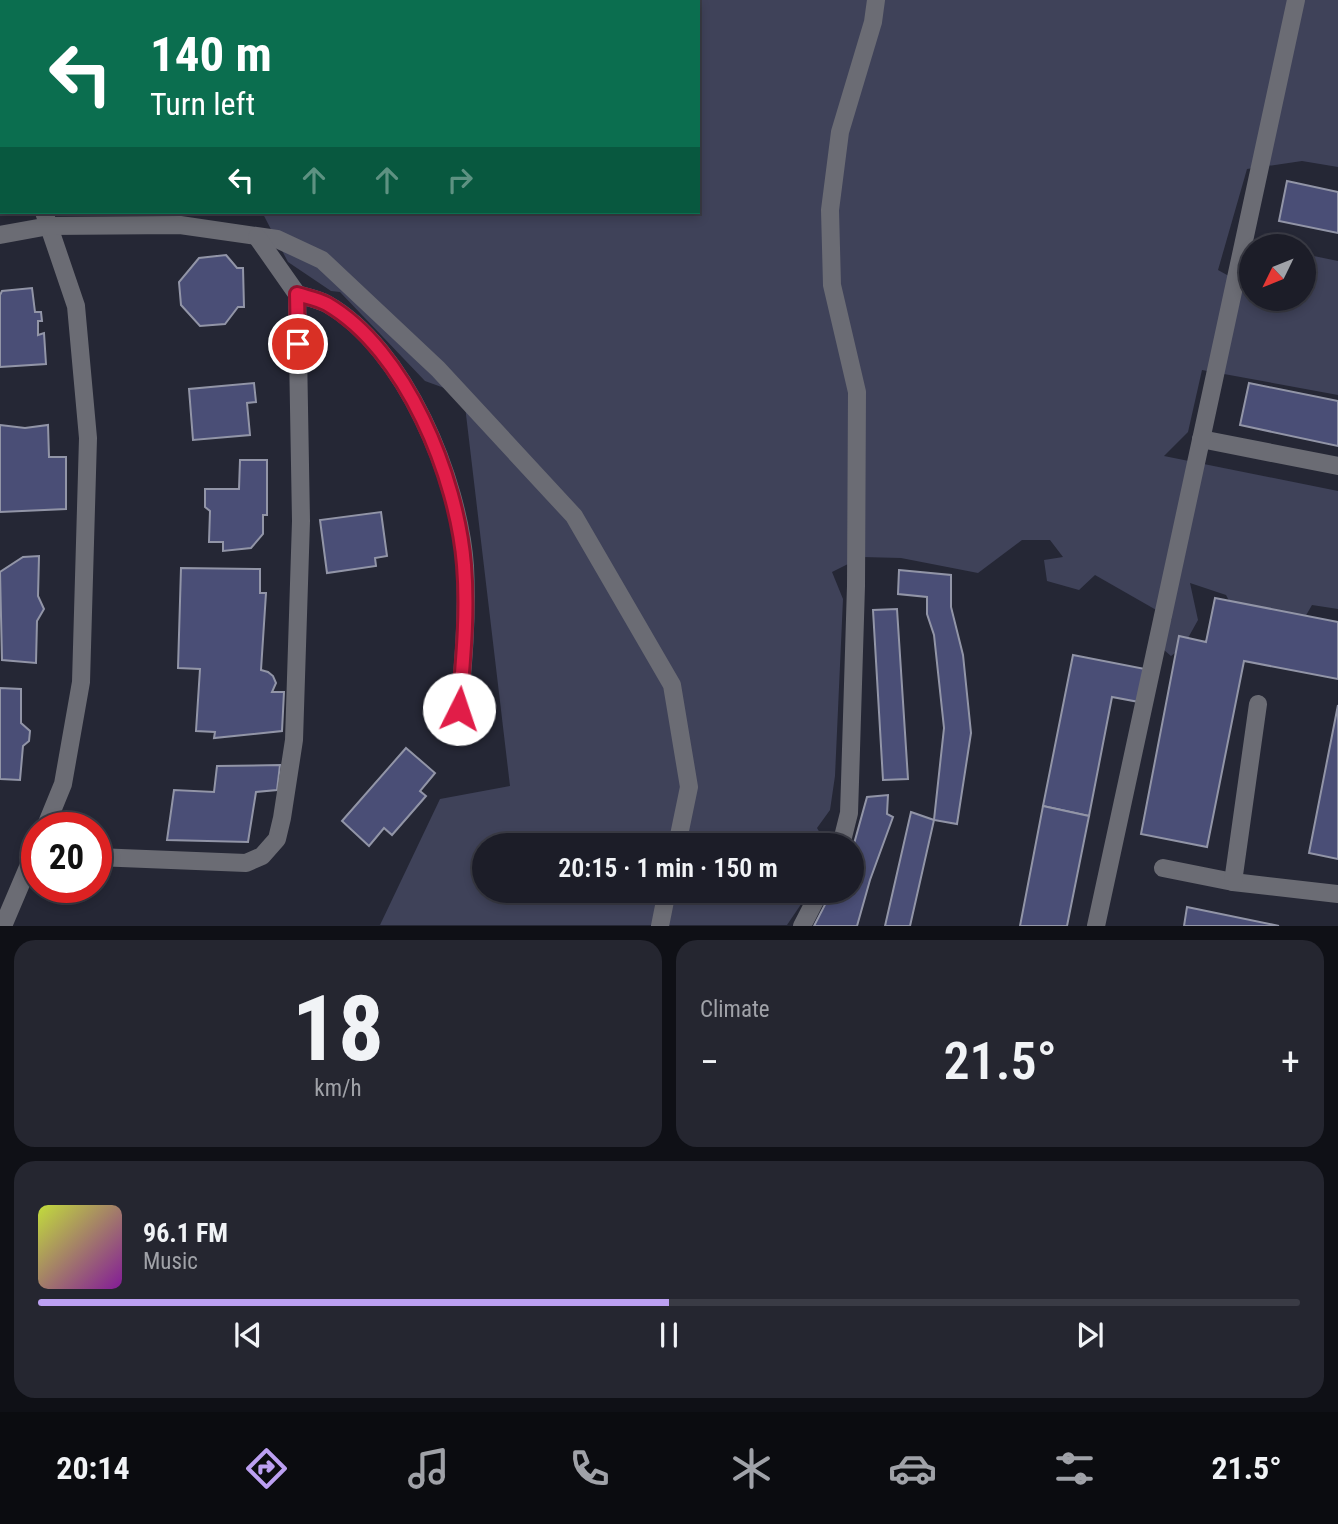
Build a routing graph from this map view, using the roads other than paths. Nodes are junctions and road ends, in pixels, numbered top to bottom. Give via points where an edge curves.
1 (876, 0) edge
2 (1296, 0) edge
3 (46, 219) edge
4 (0, 235) edge
5 (257, 237) junction
6 (297, 294) junction
7 (1201, 439) junction
8 (1338, 466) edge
9 (1258, 704) dead end
10 (457, 732) dead end
11 (51, 812) edge
12 (679, 833) edge
13 (844, 833) edge
14 (112, 858) edge
15 (1163, 868) dead end
16 (1233, 882) junction
17 (21, 886) edge
18 (1338, 894) edge
19 (665, 903) edge
20 (814, 903) edge
21 (3, 926) edge
22 (660, 926) edge
23 (802, 926) edge
24 (1096, 926) edge

1 - 13 lane via 840,132 830,210 832,285 857,392 856,586 849,813
2 - 7 lane
3 - 4 lane
3 - 5 lane via 180,225
3 - 11 lane via 76,306 88,438 81,682 63,784
5 - 6 lane
5 - 12 lane via 276,239 322,260 438,369 574,516 671,685 689,787
6 - 10 lane via 326,303 388,359 442,463 464,564 466,619
6 - 14 lane via 301,521 294,740 277,839 262,856 246,863
7 - 8 lane
7 - 24 lane
9 - 16 lane
15 - 16 lane
16 - 18 lane
17 - 21 lane
19 - 22 lane
20 - 23 lane

